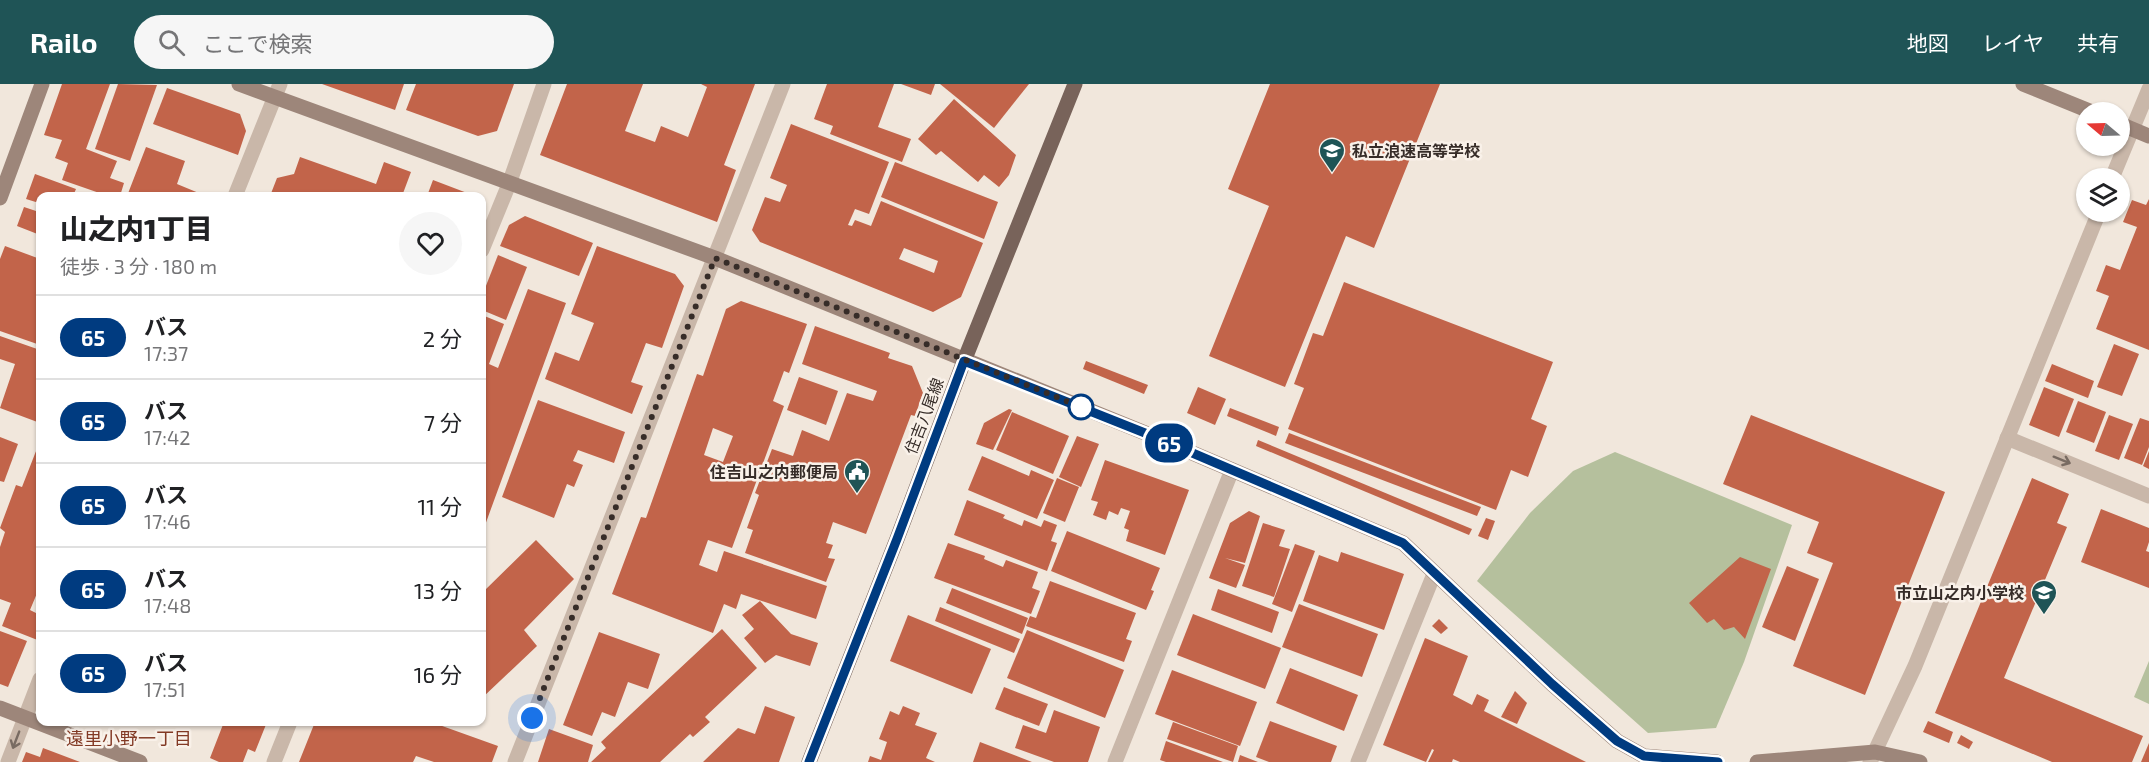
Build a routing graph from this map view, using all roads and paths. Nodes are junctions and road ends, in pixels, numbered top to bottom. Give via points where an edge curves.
1 (42, 84) edge
2 (239, 84) edge
3 (544, 84) edge
4 (783, 84) edge
5 (1075, 84) edge
6 (2023, 84) edge
7 (2149, 89) edge
8 (278, 90) edge
9 (2076, 106) edge
10 (2130, 120) edge
11 (2130, 128) edge
12 (2149, 136) edge
13 (508, 184) junction
14 (237, 192) edge
15 (0, 198) edge
16 (2095, 222) edge
17 (486, 240) edge
18 (715, 258) junction
19 (964, 361) junction
20 (2007, 438) junction
21 (1232, 470) junction
22 (2149, 496) edge
23 (1434, 574) junction
24 (36, 689) edge
25 (0, 708) edge
26 (25, 717) junction
27 (36, 721) edge
28 (48, 726) edge
29 (288, 726) edge
30 (1873, 757) edge
31 (8, 762) edge
32 (140, 762) edge
33 (274, 762) edge
34 (515, 762) edge
35 (809, 762) edge
36 (1115, 762) edge
37 (1358, 762) edge
38 (1717, 762) edge
39 (1757, 762) edge
40 (1920, 762) edge

1 - 15 street
2 - 8 street
3 - 13 street
4 - 18 street
5 - 19 main road, 住吉八尾線
6 - 9 street
7 - 10 street
8 - 13 street
8 - 14 street
11 - 12 street
13 - 17 street
13 - 18 street
16 - 20 street
18 - 19 street
18 - 34 street
19 - 21 street
19 - 35 main road, 住吉八尾線
20 -> 22 street
20 - 30 street
21 - 23 street via 1403,543
21 - 36 street
23 - 37 street
23 - 38 street via 1617,741 1644,756
24 - 26 street
25 - 26 street
26 - 27 street
26 -> 31 street
28 - 32 street
29 - 33 street
30 - 39 street
30 - 40 street

